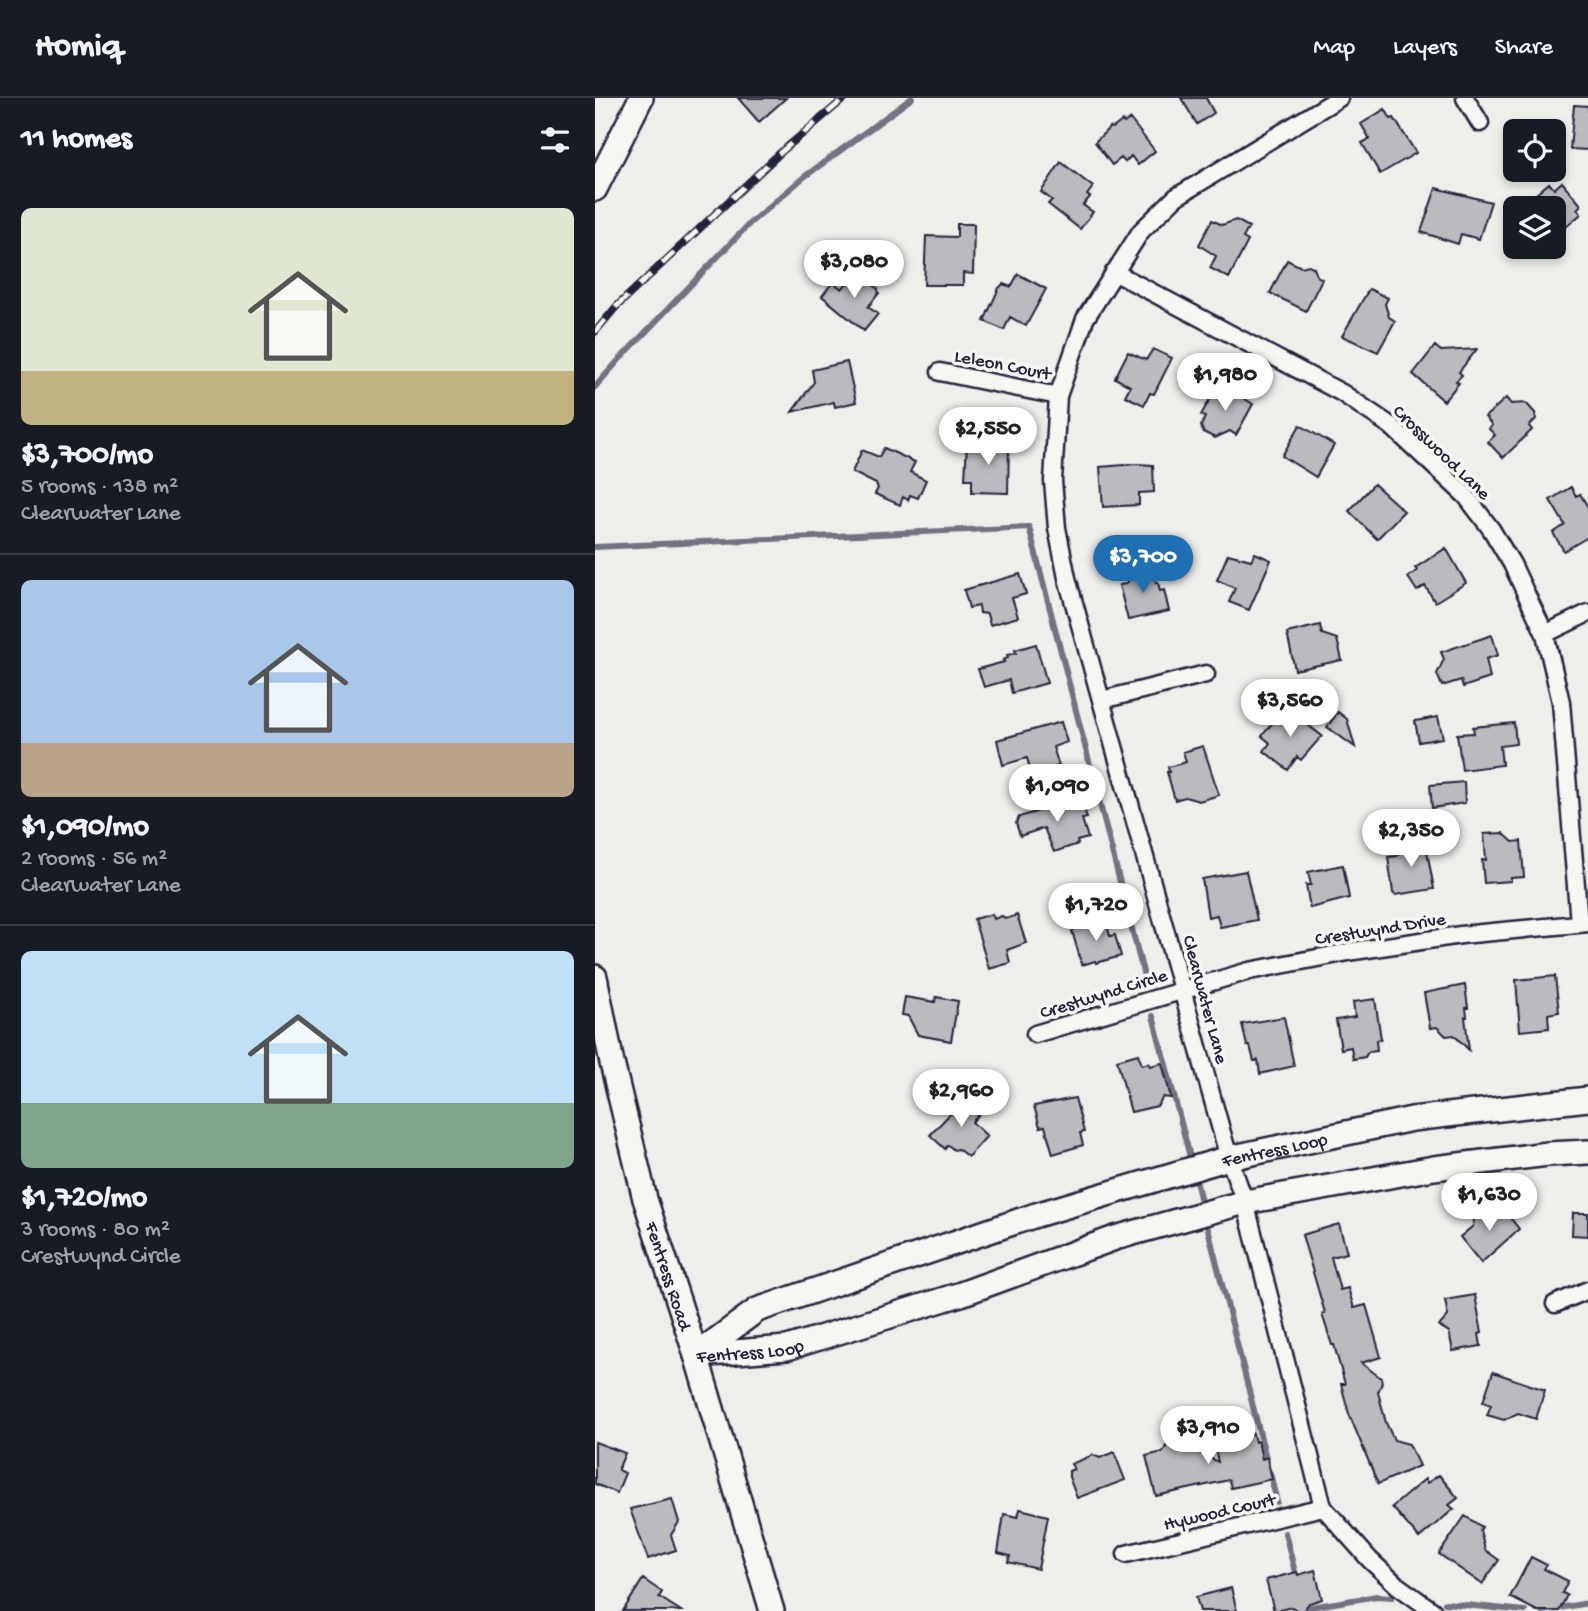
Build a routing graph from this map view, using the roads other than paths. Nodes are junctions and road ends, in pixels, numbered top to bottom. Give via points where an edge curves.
1 (641, 98) edge
2 (1339, 98) edge
3 (1465, 98) edge
4 (1480, 123) dead end
5 (595, 189) edge
6 (1114, 272) junction
7 (940, 372) dead end
8 (1058, 396) junction
9 (1588, 614) edge
10 (1545, 634) junction
11 (1206, 674) dead end
12 (1103, 700) junction
13 (1583, 923) edge
14 (595, 977) edge
15 (1182, 990) junction
16 (1035, 1034) dead end
17 (604, 1064) edge
18 (1588, 1099) edge
19 (1588, 1152) edge
20 (1229, 1158) junction
21 (1245, 1202) junction
22 (1588, 1290) edge
23 (1555, 1304) dead end
24 (696, 1355) junction
25 (1322, 1507) junction
26 (1126, 1554) dead end
27 (772, 1611) edge
28 (1433, 1611) edge

1 - 5 street
2 - 6 street, Clearwater Lane via 1176,197 1141,231
3 - 4 street
6 - 8 street, Clearwater Lane via 1085,318
6 - 10 street, Crosswood Lane via 1342,393 1391,426 1466,496 1491,529
7 - 8 street, Leleon Court
8 - 12 street, Clearwater Lane via 1053,481 1057,528
9 - 10 street
10 - 13 street, Crosswood Lane via 1561,702
11 - 12 street
12 - 15 street, Clearwater Lane
13 - 15 street, Crestwynd Drive via 1354,951 1249,971
14 - 17 street, Fentress Road
15 - 16 street, Crestwynd Circle
15 - 20 street, Clearwater Lane
17 - 24 street, Fentress Road
18 - 20 street, Fentress Loop via 1412,1119
19 - 21 street, Fentress Loop via 1434,1168
20 - 21 street, Clearwater Lane
20 - 24 street, Fentress Loop via 1035,1215 757,1310
21 - 24 street, Fentress Loop via 1115,1238 961,1294 787,1348
21 - 25 street, Clearwater Lane
22 - 23 street
24 - 27 street, Fentress Road
25 - 26 street, Hywood Court
25 - 28 street, Clearwater Lane via 1370,1560

